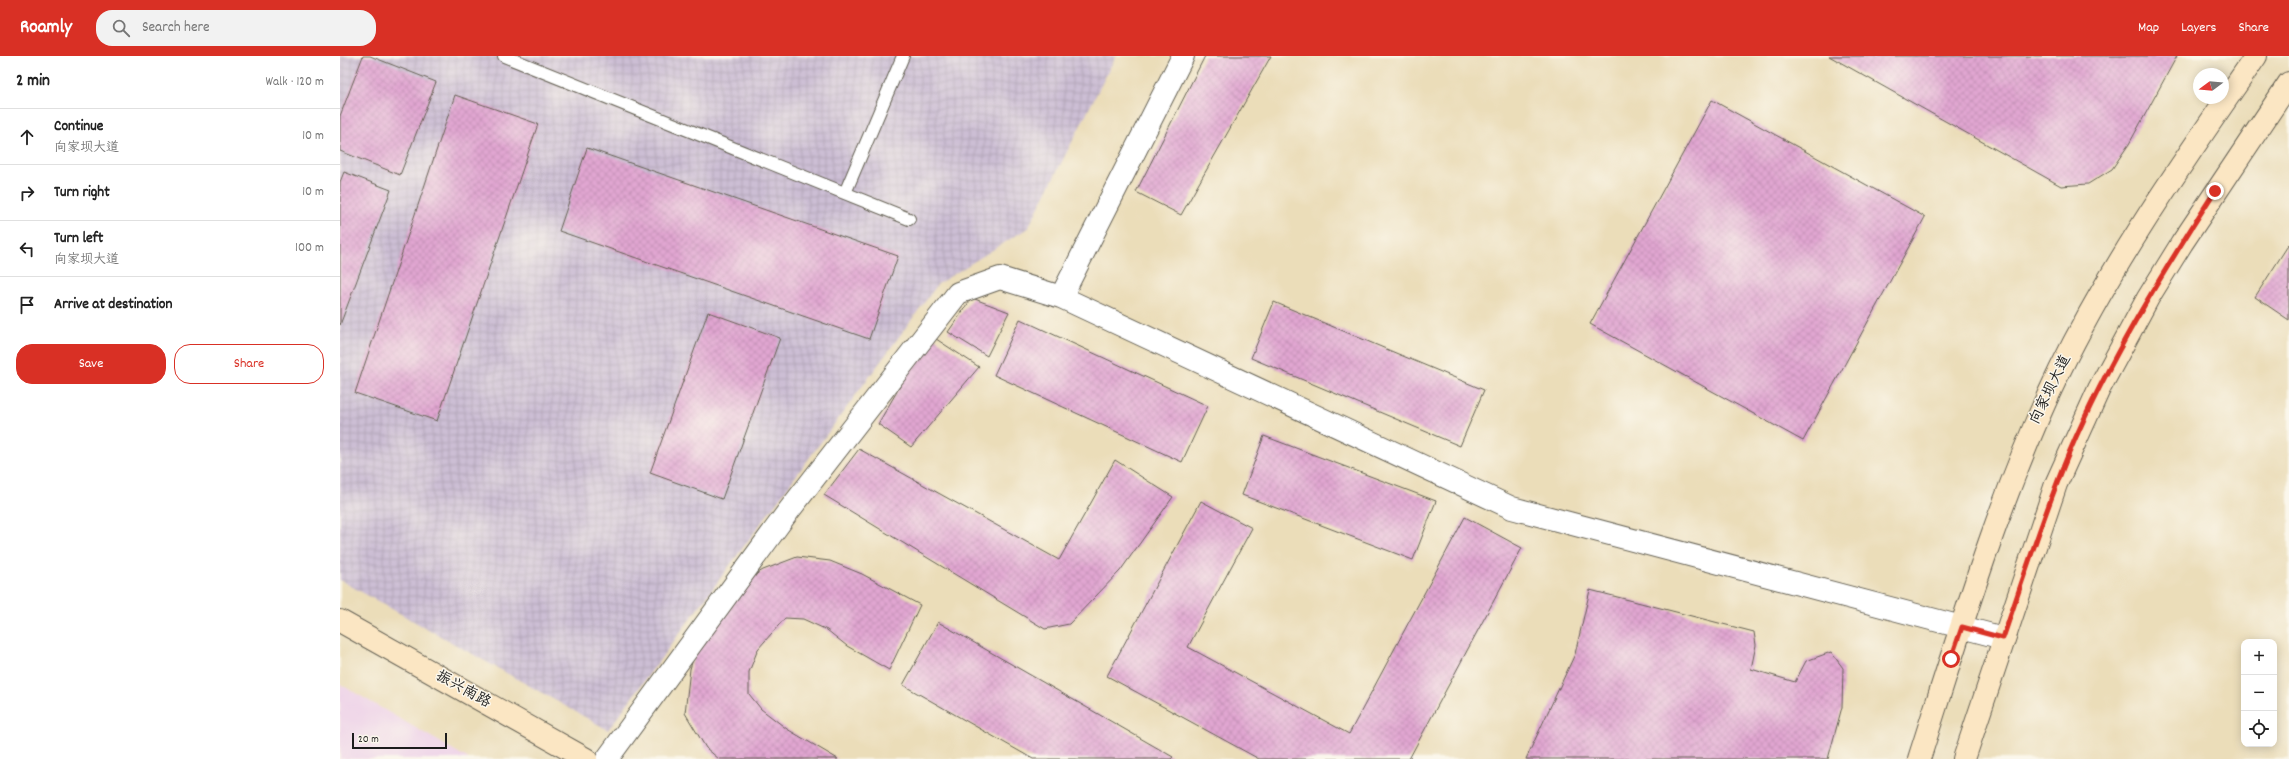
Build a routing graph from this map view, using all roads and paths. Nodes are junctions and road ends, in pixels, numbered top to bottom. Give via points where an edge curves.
1 (504, 56) edge
2 (903, 56) edge
3 (1183, 56) edge
4 (2256, 56) edge
5 (2289, 83) edge
6 (845, 193) junction
7 (909, 218) dead end
8 (1061, 297) junction
9 (340, 621) edge
10 (1962, 627) junction
11 (2003, 638) junction
12 (586, 759) edge
13 (607, 759) edge
14 (1919, 759) edge
15 (1964, 759) edge

1 - 6 lane
2 - 6 lane
3 - 8 street
4 - 10 main road, 向家坝大道 via 2146,220 2111,277 2061,369 2016,468
5 - 11 main road via 2182,243 2148,298 2102,382 2056,484
6 - 7 lane
8 - 10 street via 1512,508
8 - 13 street via 1000,278 958,293 787,512
9 - 12 main road, 振兴南路
10 - 11 street
10 - 14 main road, 向家坝大道
11 - 15 main road

